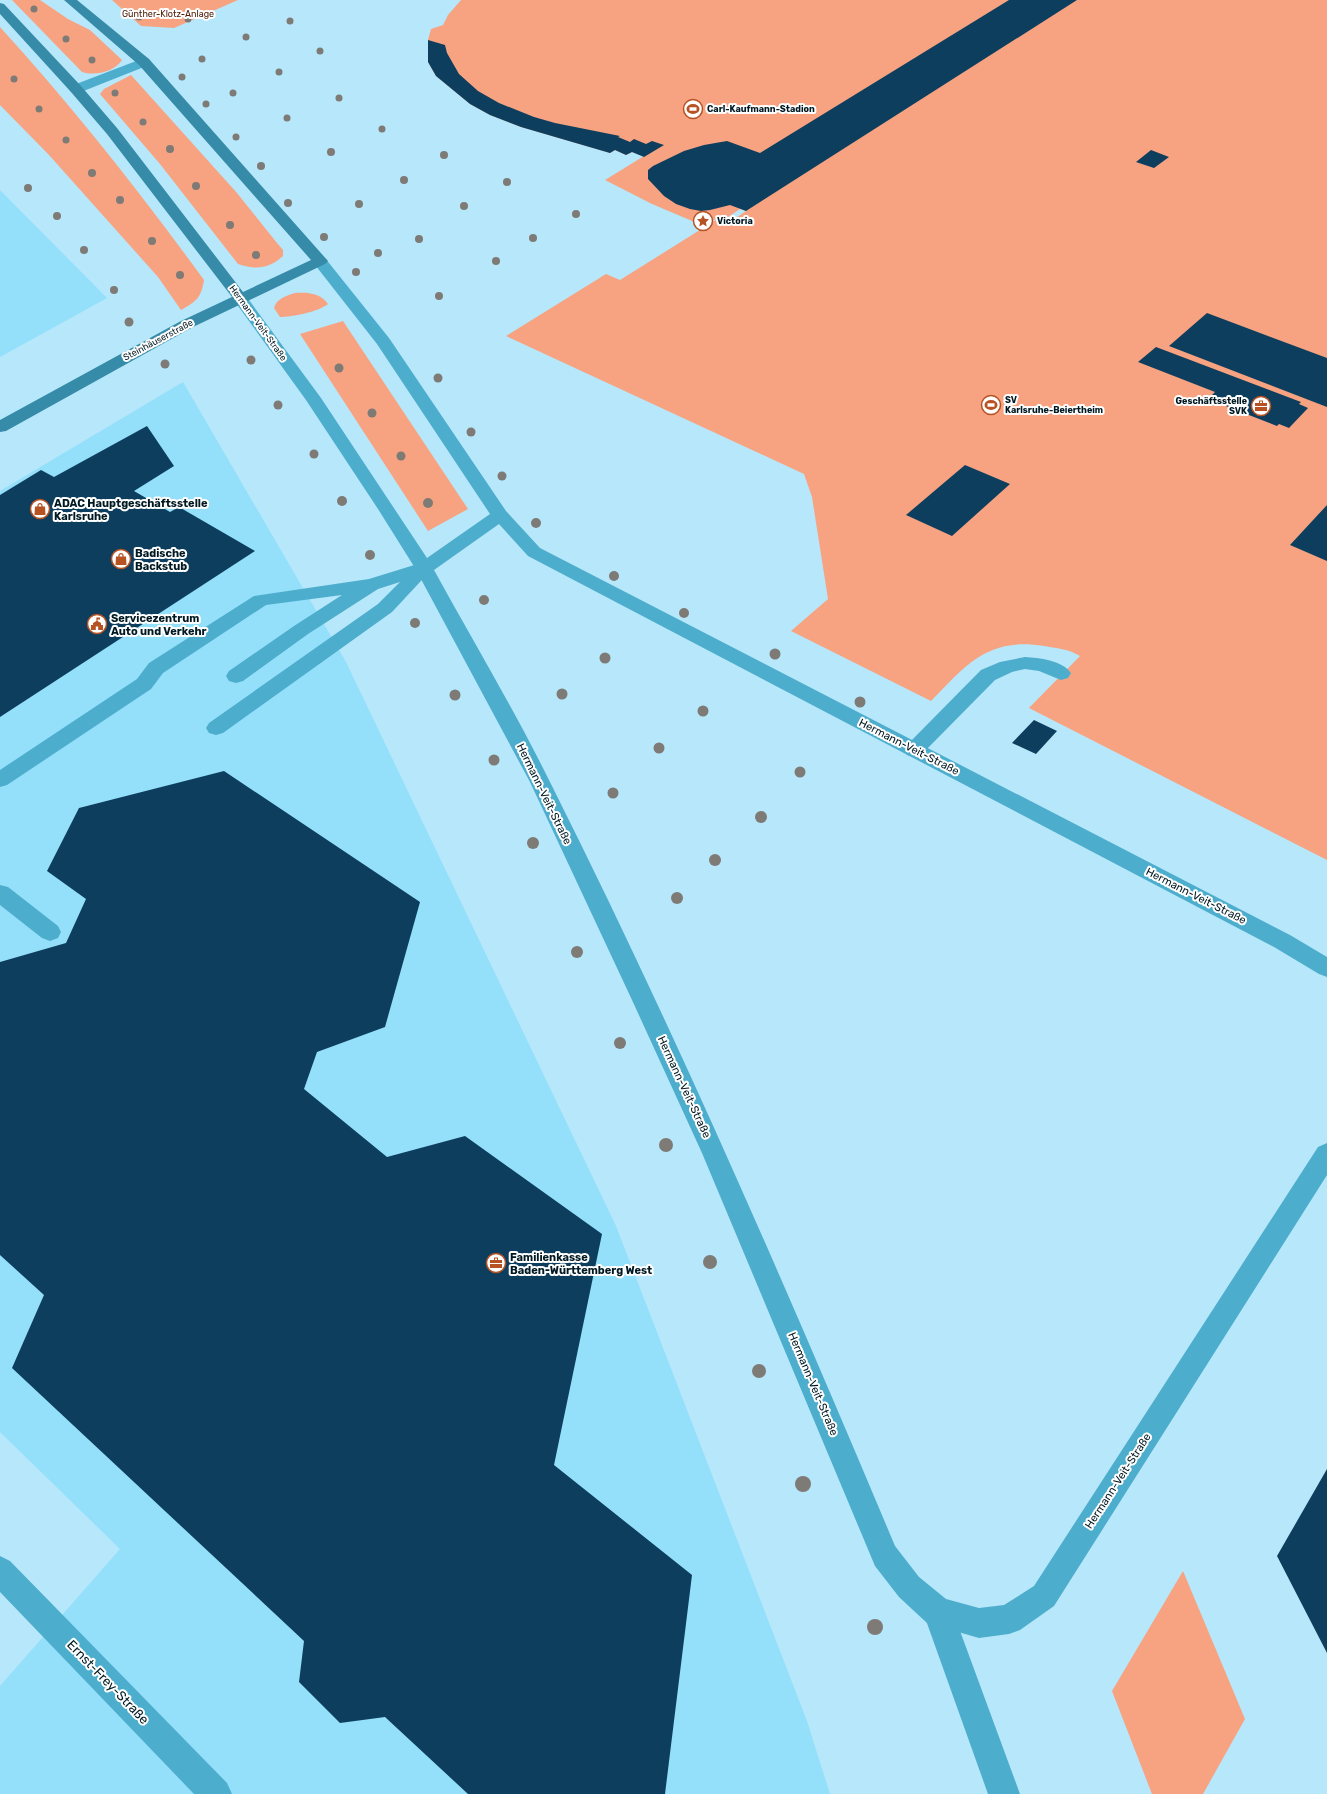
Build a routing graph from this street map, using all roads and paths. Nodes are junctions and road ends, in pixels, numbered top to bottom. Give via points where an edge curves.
1 (70, 0) edge
2 (0, 7) edge
3 (144, 62) junction
4 (76, 89) junction
5 (320, 261) junction
6 (241, 299) junction
7 (0, 427) edge
8 (500, 515) junction
9 (424, 568) junction
10 (371, 585) junction
11 (1061, 673) dead end
12 (236, 676) dead end
13 (216, 728) dead end
14 (914, 750) junction
15 (0, 780) edge
16 (0, 893) edge
17 (50, 932) dead end
18 (1327, 968) edge
19 (1327, 1154) edge
20 (0, 1571) edge
21 (938, 1612) junction
22 (216, 1794) edge
23 (1004, 1794) edge

1 - 3 street, Hermann-Veit-Straße
2 - 4 street, Hermann-Veit-Straße
3 - 4 street
3 - 5 street, Hermann-Veit-Straße
4 - 6 street, Hermann-Veit-Straße via 112,131
5 - 6 street, Steinhäuserstraße
5 - 8 street, Hermann-Veit-Straße via 383,341
6 - 7 street, Steinhäuserstraße via 172,331
6 - 9 street, Hermann-Veit-Straße via 313,398
8 - 9 street
8 - 14 street, Hermann-Veit-Straße via 534,552
9 - 10 street
9 - 13 street via 385,608
9 - 21 street, Hermann-Veit-Straße via 540,782 644,1000 717,1160 885,1556 909,1587
10 - 12 street
10 - 15 street via 261,600 156,668 144,684
11 - 14 street via 1043,665 1025,663 988,675
14 - 18 street, Hermann-Veit-Straße via 1282,941
16 - 17 street
19 - 21 street, Hermann-Veit-Straße via 1044,1596 1010,1619 979,1623
20 - 22 street, Ernst-Frey-Straße
21 - 23 street

